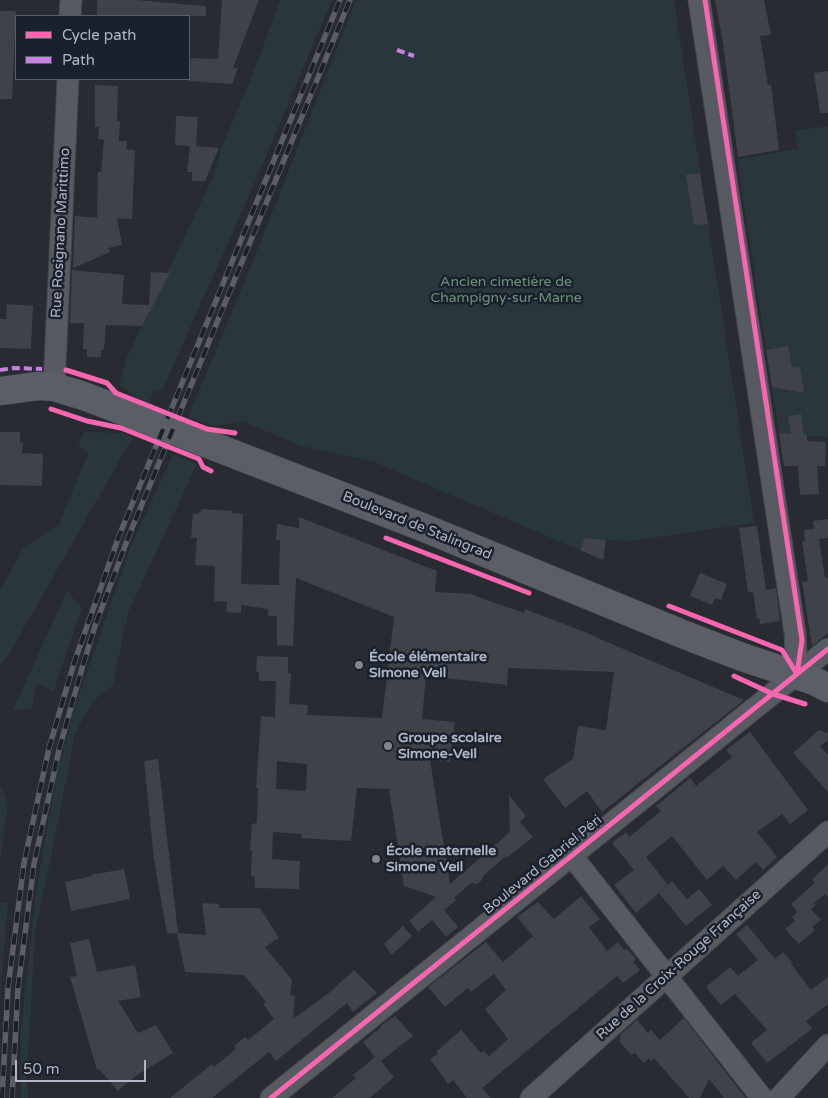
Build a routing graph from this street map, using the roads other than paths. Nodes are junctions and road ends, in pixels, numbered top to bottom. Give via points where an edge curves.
1 (71, 0) edge
2 (699, 0) edge
3 (70, 15) edge
4 (68, 80) edge
5 (54, 387) junction
6 (0, 391) edge
7 (828, 649) edge
8 (797, 674) junction
9 (828, 688) edge
10 (828, 832) edge
11 (572, 856) junction
12 (666, 976) junction
13 (828, 1044) edge
14 (271, 1098) edge
15 (531, 1098) edge
16 (762, 1098) edge
17 (779, 1098) edge

1 - 3 street
2 - 8 street via 794,624
4 - 5 street, Rue Rosignano Marittimo
5 - 6 main road, Boulevard de Stalingrad
5 - 8 main road, Boulevard de Stalingrad via 422,527 685,636
7 - 8 street, Boulevard Gabriel Péri
8 - 9 main road, Boulevard de Stalingrad
8 - 11 street, Boulevard Gabriel Péri
10 - 12 street, Rue de la Croix-Rouge Française
11 - 12 street
11 - 14 street, Boulevard Gabriel Péri
12 - 15 street, Rue de la Croix-Rouge Française
12 - 16 street
13 - 17 street

